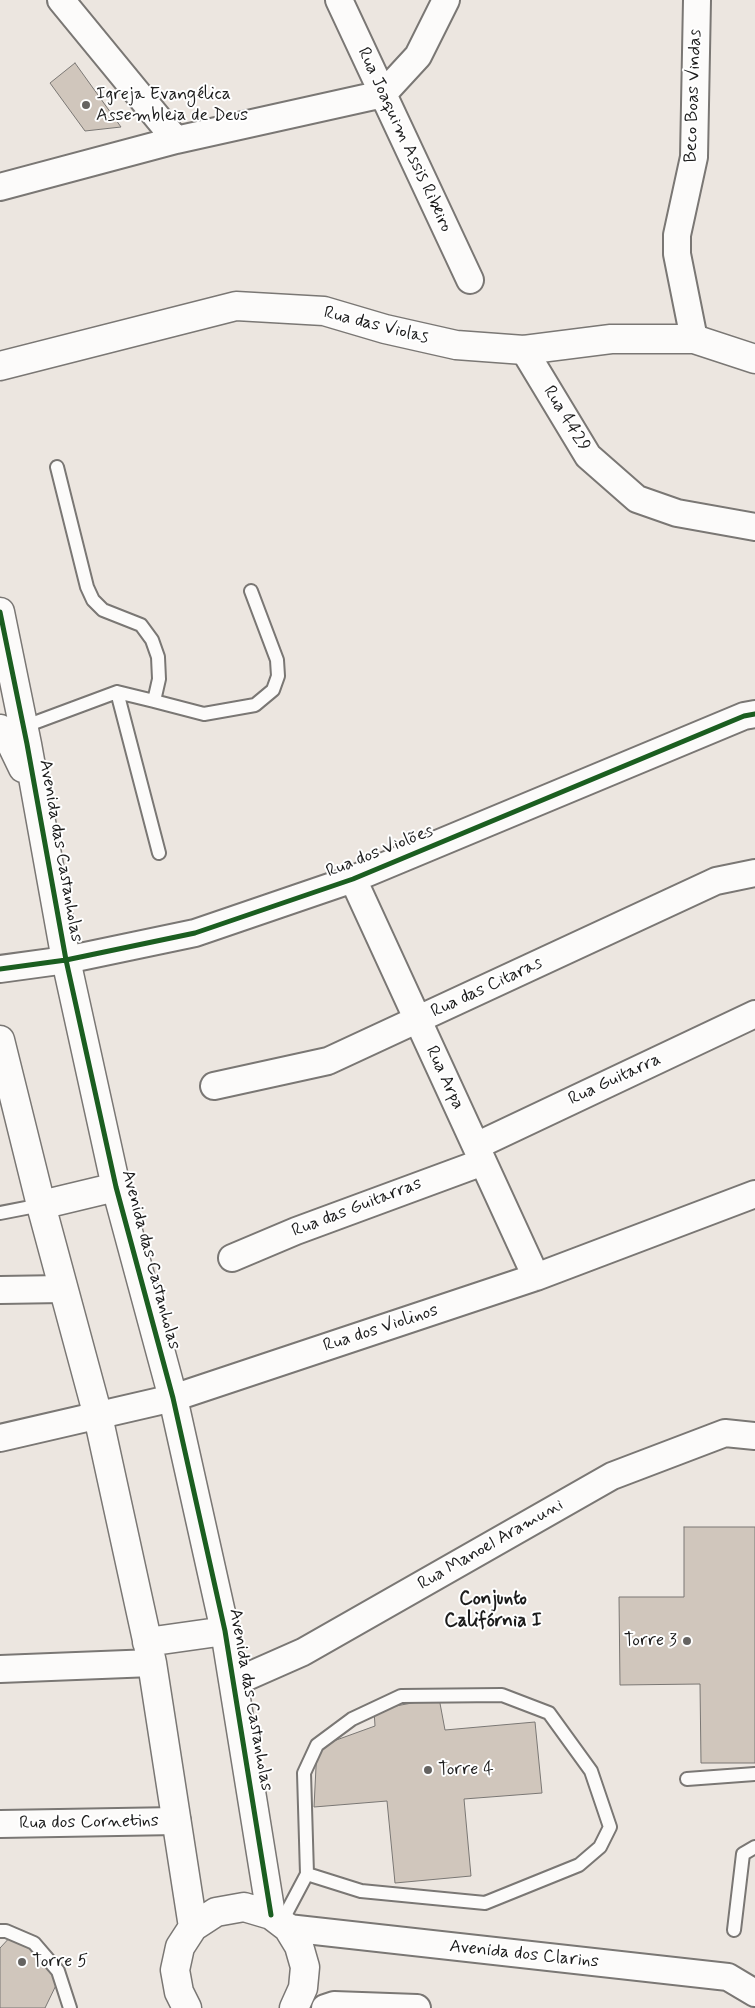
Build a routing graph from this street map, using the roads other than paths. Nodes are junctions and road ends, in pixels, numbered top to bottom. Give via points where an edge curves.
1 (61, 0) edge
2 (339, 0) edge
3 (446, 0) edge
4 (697, 0) edge
5 (383, 94) junction
6 (176, 140) junction
7 (0, 187) edge
8 (470, 280) dead end
9 (694, 340) junction
10 (524, 350) junction
11 (755, 359) edge
12 (0, 366) edge
13 (57, 467) dead end
14 (755, 527) edge
15 (251, 591) dead end
16 (0, 612) edge
17 (6, 674) edge
18 (117, 692) junction
19 (154, 701) junction
20 (755, 714) edge
21 (12, 728) edge
22 (159, 853) dead end
23 (755, 873) edge
24 (353, 879) junction
25 (66, 960) junction
26 (0, 969) edge
27 (755, 1014) edge
28 (418, 1020) junction
29 (0, 1040) edge
30 (214, 1086) dead end
31 (479, 1154) junction
32 (116, 1187) junction
33 (755, 1194) edge
34 (41, 1205) junction
35 (0, 1213) edge
36 (232, 1258) dead end
37 (536, 1277) junction
38 (63, 1289) junction
39 (0, 1290) edge
40 (173, 1398) junction
41 (98, 1416) junction
42 (755, 1436) edge
43 (0, 1438) edge
44 (225, 1631) junction
45 (149, 1652) junction
46 (0, 1669) edge
47 (235, 1682) junction
48 (755, 1774) edge
49 (687, 1779) dead end
50 (177, 1821) junction
51 (0, 1824) edge
52 (755, 1847) edge
53 (307, 1874) junction
54 (280, 1922) junction
55 (193, 1927) junction
56 (734, 1930) dead end
57 (0, 1931) edge
58 (755, 1993) edge
59 (177, 2003) edge
60 (70, 2008) edge
61 (294, 2008) edge
62 (325, 2008) edge
63 (417, 2008) edge

1 - 6 street
2 - 5 street, Rua Joaquim Assis Ribeiro
3 - 5 street via 418,56
4 - 9 street, Beco Boas Vindas via 694,157 677,235 677,254
5 - 6 street
5 - 8 street, Rua Joaquim Assis Ribeiro
6 - 7 street
9 - 10 street, Rua das Violas via 611,339
9 - 11 street, Rua das Violas
10 - 12 street, Rua das Violas via 456,345 324,311 236,306
10 - 14 street, Rua 4429 via 588,456 637,499 677,513
13 - 19 lane via 93,600 104,610 141,625 152,640 158,657 159,679
15 - 19 lane via 277,660 278,676 273,690 254,704 204,714
16 - 17 street, Avenida das Castanholas
17 - 21 street, Avenida das Castanholas
18 - 19 lane
18 - 21 lane
18 - 22 lane
20 - 24 street, Rua dos Violões
21 - 25 street, Avenida das Castanholas via 36,796
23 - 28 street, Rua das Citaras via 716,881
24 - 25 street, Rua dos Violões via 194,933
24 - 28 street, Rua Arpa
25 - 26 street, Rua dos Violões
25 - 32 street, Avenida das Castanholas
27 - 31 street, Rua Guitarra
28 - 30 street, Rua das Citaras via 328,1061
28 - 31 street, Rua Arpa
29 - 34 street
31 - 36 street, Rua das Guitarras
31 - 37 street, Rua Arpa
32 - 34 street
32 - 40 street, Avenida das Castanholas
33 - 37 street, Rua dos Violinos
34 - 35 lane
34 - 38 street
37 - 40 street, Rua dos Violinos
38 - 39 street
38 - 41 street
40 - 41 street, Rua dos Violinos
40 - 44 street, Avenida das Castanholas
41 - 43 street, Rua dos Violinos
41 - 45 street
42 - 47 street, Rua Manoel Aramuni via 725,1433 612,1476 303,1652
44 - 45 street
44 - 47 street, Avenida das Castanholas
45 - 46 street
45 - 50 street
47 - 54 street, Avenida das Castanholas
48 - 49 lane
50 - 51 street, Rua dos Cornetins
50 - 55 street
52 - 56 lane via 743,1854
53 - 53 lane via 361,1891 485,1902 579,1865 600,1847 610,1827 591,1771 549,1713 502,1696 401,1696 352,1719 317,1745 304,1774
53 - 54 lane
54 - 55 street via 244,1907 216,1912
54 - 58 street, Avenida dos Clarins via 728,1977
54 - 61 street via 299,1946 305,1967 303,1988
55 - 59 street via 180,1947 175,1970
57 - 60 lane via 34,1943 58,1971
62 - 63 street via 334,2005

